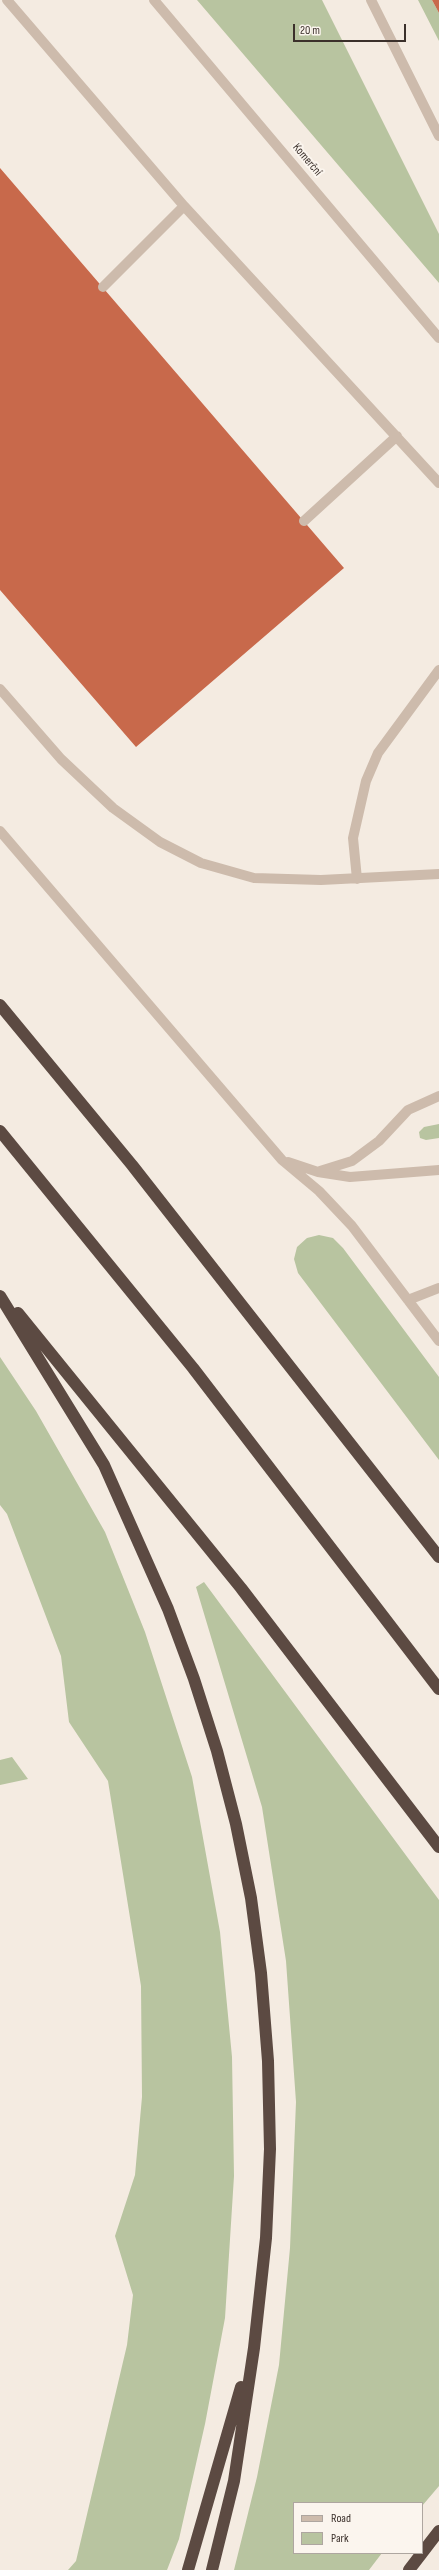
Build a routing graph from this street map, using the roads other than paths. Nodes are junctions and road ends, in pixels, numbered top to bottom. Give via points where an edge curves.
1 (7, 0) edge
2 (154, 0) edge
3 (371, 0) edge
4 (439, 136) edge
5 (184, 206) junction
6 (103, 287) dead end
7 (439, 338) edge
8 (397, 436) junction
9 (439, 483) edge
10 (304, 521) dead end
11 (439, 670) edge
12 (0, 689) edge
13 (0, 831) edge
14 (439, 874) edge
15 (357, 879) junction
16 (0, 1005) edge
17 (439, 1096) edge
18 (0, 1131) edge
19 (282, 1160) junction
20 (439, 1170) edge
21 (318, 1172) junction
22 (439, 1288) edge
23 (0, 1291) edge
24 (0, 1296) edge
25 (408, 1300) junction
26 (439, 1341) edge
27 (410, 1521) junction
28 (439, 1547) edge
29 (439, 1557) edge
30 (439, 1689) edge
31 (439, 1847) edge
32 (254, 2348) junction
33 (439, 2531) edge
34 (423, 2552) edge
35 (421, 2554) edge
36 (188, 2570) edge
37 (212, 2570) edge
38 (409, 2570) edge

1 - 5 street
2 - 7 street, Komerční
3 - 4 street
5 - 6 street
5 - 8 street
8 - 9 street
8 - 10 street
11 - 15 street via 378,753 366,781 353,838
12 - 15 street via 61,759 113,808 160,842 201,863 254,878
13 - 19 street
14 - 15 street
16 - 27 highway via 132,1165
17 - 21 street via 408,1110 379,1141 352,1161
18 - 30 highway via 192,1368
19 - 21 street
19 - 25 street via 319,1191 352,1226
20 - 21 street via 350,1177
22 - 25 street
23 - 31 highway via 241,1588
24 - 32 highway via 104,1466 168,1609 217,1751 236,1824 262,1973 268,2061 270,2149 266,2238
25 - 26 street
27 - 28 highway
27 - 29 highway
32 - 36 highway via 213,2478
32 - 37 highway via 234,2481
33 - 34 highway
35 - 38 highway

